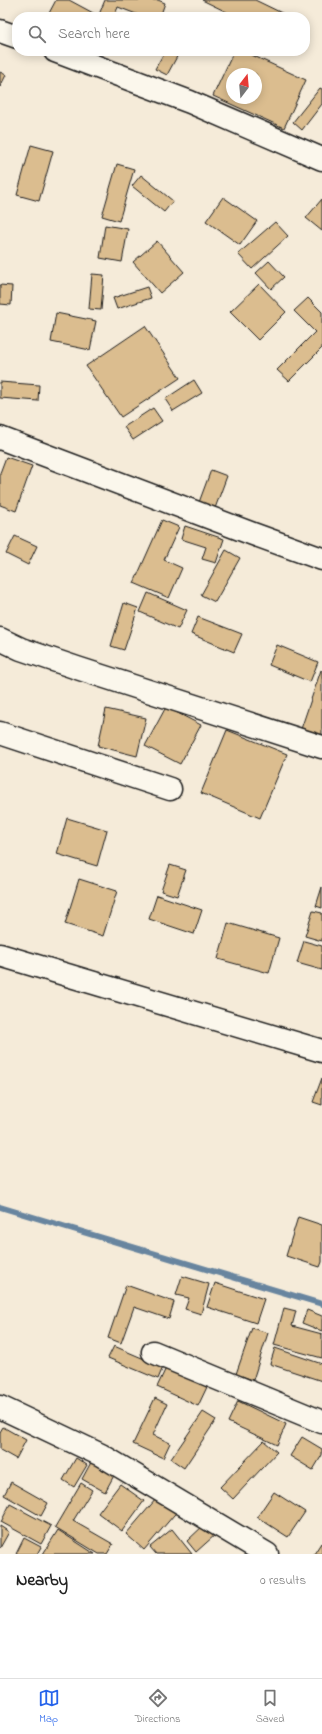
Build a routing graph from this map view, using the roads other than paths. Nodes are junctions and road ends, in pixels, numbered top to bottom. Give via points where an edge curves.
1 (0, 31) edge
2 (12, 35) edge
3 (68, 56) edge
4 (322, 159) edge
5 (0, 438) edge
6 (322, 558) edge
7 (0, 639) edge
8 (0, 734) edge
9 (322, 747) edge
10 (170, 789) dead end
11 (0, 955) edge
12 (322, 1051) edge
13 (153, 1352) dead end
14 (0, 1407) edge
15 (322, 1422) edge
16 (267, 1554) edge

1 - 2 street
3 - 4 street via 190,102
5 - 6 street
7 - 9 street via 77,668
8 - 10 street
11 - 12 street
13 - 15 street
14 - 16 street via 101,1455

